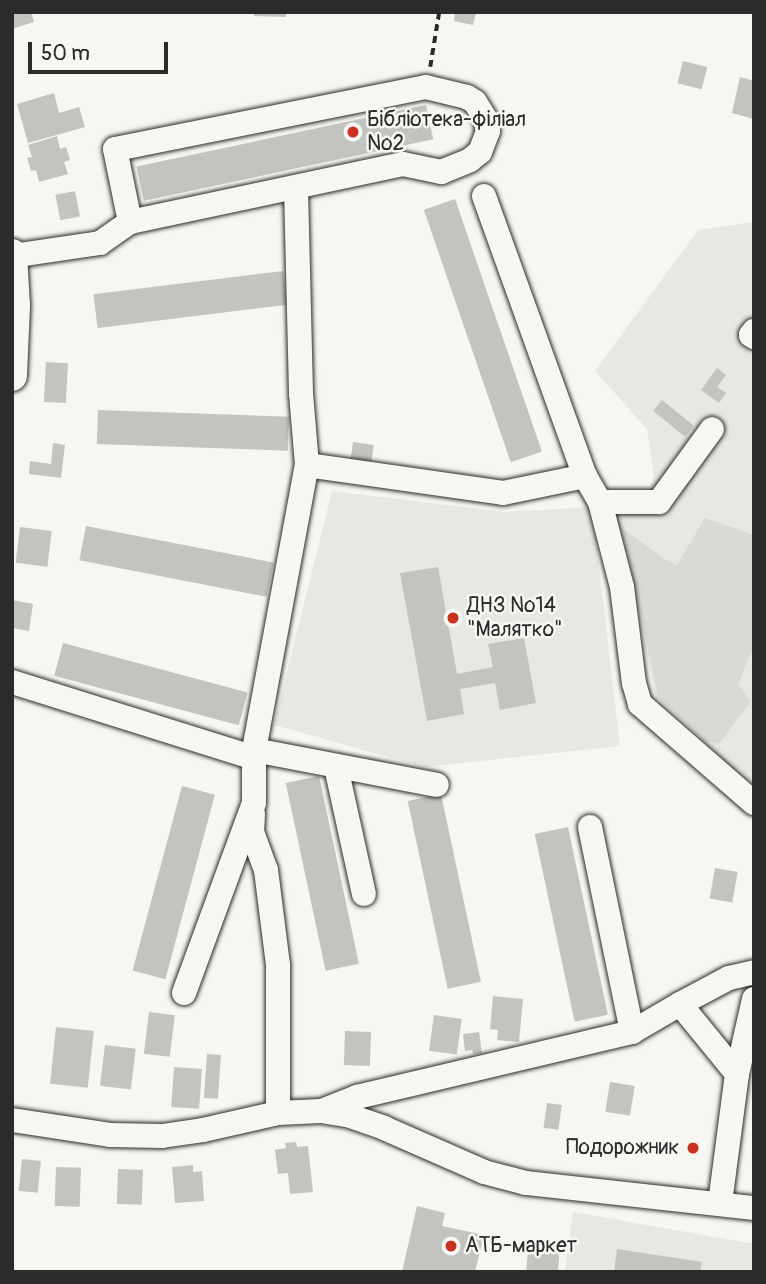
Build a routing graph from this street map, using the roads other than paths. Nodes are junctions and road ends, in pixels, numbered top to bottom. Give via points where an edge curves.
1 (296, 187) junction
2 (484, 195) dead end
3 (130, 222) junction
4 (12, 255) edge
5 (754, 331) edge
6 (754, 337) edge
7 (12, 376) edge
8 (712, 429) dead end
9 (307, 465) junction
10 (585, 476) junction
11 (600, 502) junction
12 (12, 682) edge
13 (254, 754) junction
14 (336, 767) junction
15 (437, 785) dead end
16 (254, 803) junction
17 (754, 803) edge
18 (590, 827) dead end
19 (364, 894) dead end
20 (754, 972) edge
21 (184, 993) dead end
22 (754, 999) edge
23 (680, 1004) junction
24 (632, 1032) junction
25 (737, 1074) junction
26 (321, 1111) junction
27 (278, 1113) junction
28 (12, 1120) edge
29 (720, 1203) junction
30 (754, 1208) edge

1 - 3 street
1 - 3 street via 403,164 441,172 470,160 486,141 482,110 467,97 426,87 115,149
1 - 9 street
2 - 10 street
3 - 4 street via 100,243
4 - 7 main road
5 - 6 street
8 - 11 street via 659,502
9 - 10 street via 503,493
9 - 13 street
10 - 11 street
11 - 17 street via 622,587 640,704
12 - 13 street
13 - 14 street
13 - 16 street
14 - 15 street
14 - 19 street
16 - 21 street
16 - 27 street via 252,832 267,870 278,965
18 - 24 street
20 - 23 street via 729,978
22 - 25 street
23 - 24 street
23 - 25 street
24 - 26 street via 357,1097
25 - 29 street
26 - 27 street
26 - 29 street via 384,1128 484,1172 526,1183
27 - 28 street via 162,1136 110,1135
29 - 30 street

